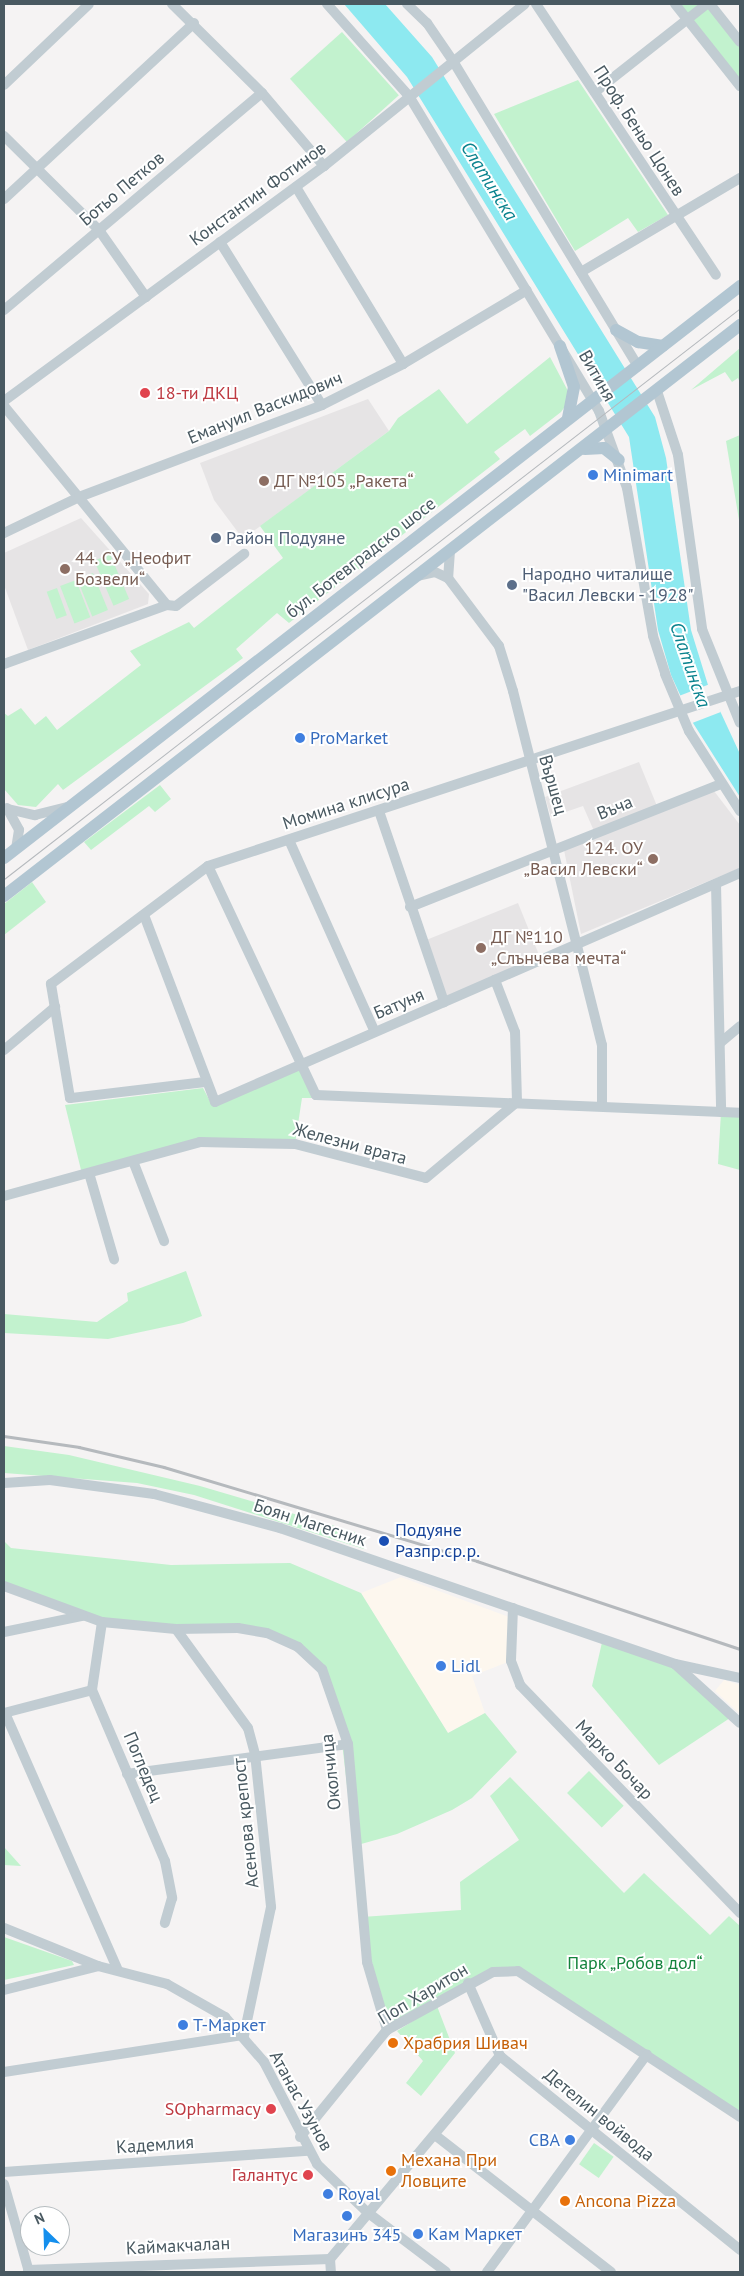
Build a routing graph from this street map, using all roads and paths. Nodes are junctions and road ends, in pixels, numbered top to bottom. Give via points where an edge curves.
1 (89, 4) edge
2 (172, 4) edge
3 (327, 4) edge
4 (407, 4) edge
5 (526, 4) edge
6 (536, 4) edge
7 (675, 4) edge
8 (708, 4) edge
9 (688, 20) junction
10 (194, 23) junction
11 (740, 42) edge
12 (453, 61) junction
13 (4, 85) edge
14 (740, 86) edge
15 (595, 92) junction
16 (262, 93) junction
17 (411, 94) junction
18 (4, 136) edge
19 (324, 166) junction
20 (38, 168) junction
21 (740, 178) edge
22 (296, 187) junction
23 (4, 199) edge
24 (675, 216) junction
25 (99, 230) junction
26 (220, 242) junction
27 (581, 272) junction
28 (716, 275) dead end
29 (740, 286) edge
30 (526, 290) junction
31 (146, 297) junction
32 (5, 305) edge
33 (740, 325) edge
34 (616, 330) junction
35 (560, 346) junction
36 (663, 346) junction
37 (403, 364) junction
38 (638, 366) junction
39 (657, 391) junction
40 (593, 400) junction
41 (4, 402) edge
42 (322, 405) junction
43 (4, 406) edge
44 (567, 421) junction
45 (608, 430) junction
46 (578, 452) junction
47 (619, 460) junction
48 (79, 497) junction
49 (4, 533) edge
50 (450, 551) junction
51 (244, 554) dead end
52 (417, 576) junction
53 (448, 578) junction
54 (167, 605) junction
55 (4, 664) edge
56 (740, 690) edge
57 (721, 695) junction
58 (681, 709) junction
59 (740, 723) edge
60 (528, 760) junction
61 (720, 784) junction
62 (70, 806) junction
63 (6, 807) edge
64 (379, 811) junction
65 (740, 811) edge
66 (289, 840) junction
67 (16, 848) junction
68 (554, 850) junction
69 (4, 858) edge
70 (208, 866) junction
71 (740, 873) edge
72 (716, 884) junction
73 (4, 896) edge
74 (410, 907) junction
75 (144, 915) junction
76 (578, 944) junction
77 (495, 980) junction
78 (444, 1002) junction
79 (55, 1007) junction
80 (740, 1026) edge
81 (375, 1032) junction
82 (720, 1043) junction
83 (4, 1050) edge
84 (301, 1064) junction
85 (205, 1082) junction
86 (517, 1102) junction
87 (602, 1106) junction
88 (721, 1112) junction
89 (740, 1113) edge
90 (133, 1161) junction
91 (89, 1172) junction
92 (4, 1196) edge
93 (164, 1241) dead end
94 (114, 1260) dead end
95 (4, 1483) edge
96 (4, 1586) edge
97 (513, 1608) junction
98 (83, 1616) junction
99 (102, 1622) junction
100 (176, 1629) junction
101 (4, 1632) edge
102 (675, 1664) junction
103 (740, 1678) edge
104 (92, 1690) junction
105 (4, 1713) edge
106 (740, 1723) edge
107 (348, 1744) junction
108 (255, 1754) junction
109 (127, 1774) junction
110 (739, 1909) edge
111 (165, 1923) dead end
112 (4, 1928) edge
113 (98, 1966) junction
114 (118, 1970) junction
115 (468, 1983) junction
116 (4, 1990) edge
117 (387, 2030) junction
118 (244, 2035) junction
119 (647, 2054) junction
120 (500, 2056) junction
121 (4, 2072) edge
122 (740, 2117) edge
123 (591, 2130) junction
124 (435, 2135) junction
125 (300, 2137) junction
126 (308, 2151) junction
127 (4, 2172) edge
128 (4, 2184) edge
129 (532, 2210) junction
130 (367, 2212) junction
131 (740, 2250) edge
132 (330, 2259) junction
133 (28, 2271) edge
134 (331, 2272) edge
135 (446, 2272) edge
136 (487, 2272) edge
137 (611, 2272) edge

1 - 13 street
2 - 10 street
3 - 17 street, Витиня
4 - 12 street via 427,23
5 - 12 street, Константин Фотинов
6 - 15 street, Проф. Беньо Цонев
7 - 9 street
8 - 9 street
8 - 11 street
9 - 14 street
9 - 15 street
10 - 16 street
10 - 20 street
12 - 17 street, Константин Фотинов
12 - 27 street
15 - 24 street, Проф. Беньо Цонев
16 - 19 street
16 - 25 street, Ботьо Петков
17 - 19 street, Константин Фотинов
17 - 30 street, Витиня
18 - 20 street
19 - 22 street, Константин Фотинов
20 - 23 street
20 - 25 street
21 - 24 street
22 - 26 street, Константин Фотинов
22 - 37 street
24 - 27 street
24 - 28 street, Проф. Беньо Цонев
25 - 31 street
25 - 32 street, Ботьо Петков
26 - 31 street, Константин Фотинов
26 - 42 street
27 - 34 street
29 - 36 main road, бул. Ботевградско шосе
30 - 35 street, Витиня
30 - 37 street, Емануил Васкидович
31 - 41 street, Константин Фотинов
33 - 39 main road
34 - 36 main road via 638,342
34 - 38 street
35 - 40 street, Витиня
35 - 44 main road via 576,397
36 - 38 main road, бул. Ботевградско шосе
37 - 42 street, Емануил Васкидович
38 - 40 main road, бул. Ботевградско шосе
39 - 45 main road
39 - 57 street via 678,455 702,629
40 - 44 main road, бул. Ботевградско шосе
40 - 45 street, Витиня
42 - 48 street, Емануил Васкидович
43 - 48 street
44 - 62 main road, бул. Ботевградско шосе
45 - 46 main road
45 - 47 street, Витиня
46 - 47 main road via 601,447
46 - 50 main road
47 - 58 street, Витиня via 653,636
48 - 49 street, Емануил Васкидович
48 - 54 street
50 - 52 main road
50 - 53 street
51 - 54 street via 180,604
52 - 53 street via 435,572
52 - 73 main road
53 - 60 street, Вършец via 499,646
54 - 55 street
56 - 57 street, Момина клисура
57 - 58 street, Момина клисура
57 - 59 street
58 - 60 street, Момина клисура
58 - 61 street, Витиня
60 - 64 street, Момина клисура
60 - 68 street, Вършец
61 - 65 street, Витиня
61 - 68 street, Въча
62 - 63 street via 36,815
62 - 67 main road, бул. Ботевградско шосе
63 - 67 street via 19,830
64 - 66 street, Момина клисура
64 - 74 street
66 - 70 street, Момина клисура
66 - 81 street
67 - 69 main road, бул. Ботевградско шосе
68 - 74 street, Въча
68 - 76 street, Вършец
70 - 75 street, Момина клисура
70 - 84 street
71 - 72 street, Батуня
72 - 76 street, Батуня
72 - 82 street
74 - 78 street
75 - 79 street, Момина клисура via 51,984
75 - 85 street
76 - 77 street, Батуня
76 - 87 street, Вършец via 602,1045
77 - 78 street, Батуня
77 - 86 street via 515,1032
78 - 81 street, Батуня
79 - 83 street
79 - 85 street via 70,1098
80 - 82 street
81 - 84 street, Батуня
82 - 88 street
84 - 85 street, Батуня via 215,1102
84 - 86 street via 316,1095
86 - 87 street
86 - 90 street, Железни врата via 426,1178 295,1144 266,1142 200,1142
87 - 88 street
88 - 89 street
90 - 91 street, Железни врата
90 - 93 street
91 - 92 street, Железни врата
91 - 94 street
95 - 97 street, Боян Магесник via 50,1480 154,1494 280,1528
96 - 98 street
97 - 102 street, Боян Магесник
97 - 110 street, Марко Бочар via 511,1661 520,1685
98 - 99 street
98 - 101 street
99 - 100 street
99 - 104 street
100 - 107 street, Околчица via 238,1628 284,1639 298,1647 330,1682
100 - 108 street, Асенова крепост via 248,1728
102 - 103 street, Боян Магесник
102 - 106 street
104 - 105 street
104 - 109 street, Погледец
105 - 114 street
107 - 108 street
107 - 117 street, Околчица via 367,1962
108 - 109 street
108 - 118 street, Асенова крепост via 271,1906
109 - 111 street, Погледец via 165,1861 172,1898
112 - 113 street, Атанас Узунов
113 - 114 street, Атанас Узунов
113 - 116 street
114 - 118 street, Атанас Узунов via 167,1984 224,2017
115 - 117 street, Поп Харитон
115 - 119 street, Поп Харитон via 493,1972 518,1971
115 - 120 street, Детелин войвода
117 - 125 street, Поп Харитон
118 - 121 street
118 - 125 street, Атанас Узунов via 276,2083
119 - 122 street
119 - 123 street
120 - 123 street, Детелин войвода
120 - 124 street
123 - 129 street
123 - 131 street, Детелин войвода
124 - 129 street
124 - 130 street
125 - 126 street, Атанас Узунов
126 - 127 street, Кадемлия
126 - 130 street, Атанас Узунов
128 - 133 street
129 - 136 street
129 - 137 street
130 - 132 street
130 - 135 street, Атанас Узунов
132 - 133 street, Каймакчалан
132 - 134 street

